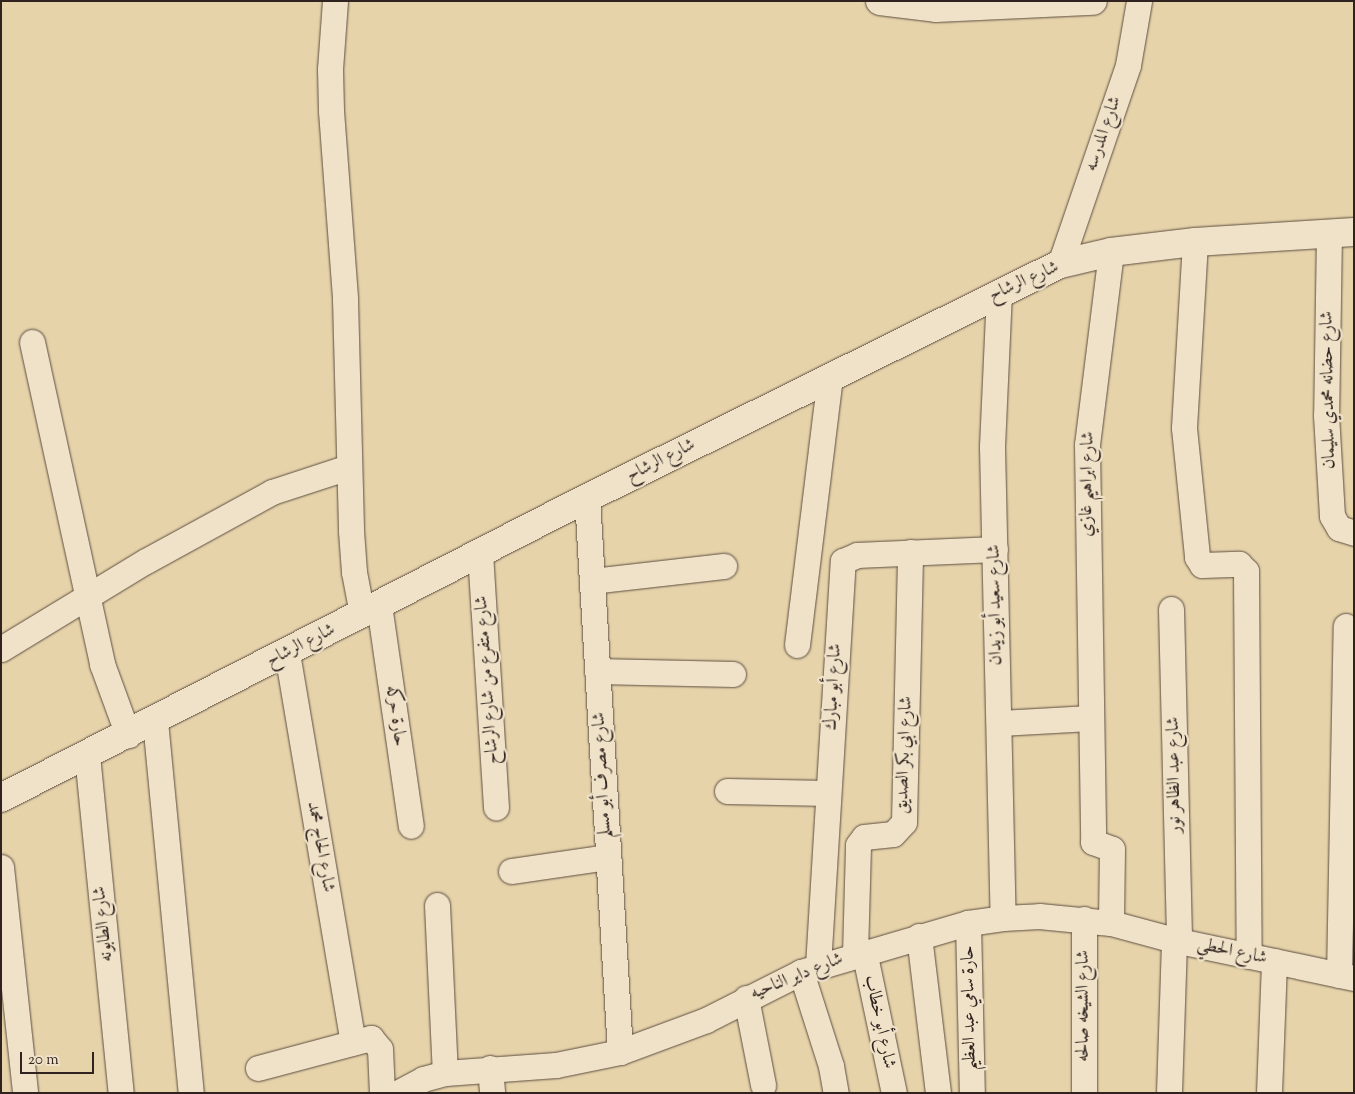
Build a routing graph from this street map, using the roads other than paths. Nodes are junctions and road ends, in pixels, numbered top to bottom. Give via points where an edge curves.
1 (335, 1) edge
2 (880, 1) edge
3 (1093, 1) edge
4 (1139, 1) edge
5 (1341, 232) edge
6 (1196, 242) junction
7 (1111, 252) junction
8 (1060, 264) junction
9 (999, 292) junction
10 (32, 342) dead end
11 (830, 376) junction
12 (348, 467) junction
13 (587, 498) junction
14 (1354, 532) edge
15 (995, 549) junction
16 (910, 552) junction
17 (480, 553) junction
18 (724, 566) dead end
19 (592, 581) junction
20 (87, 596) junction
21 (1171, 609) dead end
22 (371, 610) junction
23 (1346, 626) dead end
24 (797, 645) dead end
25 (1, 649) edge
26 (287, 653) junction
27 (597, 671) junction
28 (733, 674) dead end
29 (1091, 718) junction
30 (155, 721) junction
31 (999, 723) junction
32 (128, 735) junction
33 (87, 755) junction
34 (727, 791) dead end
35 (828, 793) junction
36 (1, 798) edge
37 (496, 807) dead end
38 (411, 826) dead end
39 (608, 857) junction
40 (1, 867) edge
41 (511, 871) dead end
42 (437, 905) dead end
43 (1003, 918) junction
44 (1084, 919) junction
45 (1111, 922) junction
46 (968, 923) junction
47 (919, 936) junction
48 (1177, 940) junction
49 (859, 953) junction
50 (1249, 956) junction
51 (1274, 961) junction
52 (809, 969) junction
53 (1346, 977) edge
54 (746, 998) junction
55 (353, 1042) junction
56 (620, 1052) junction
57 (258, 1068) dead end
58 (490, 1068) junction
59 (446, 1073) junction
60 (763, 1085) dead end
61 (25, 1093) edge
62 (121, 1093) edge
63 (191, 1093) edge
64 (382, 1093) edge
65 (397, 1093) edge
66 (492, 1093) edge
67 (836, 1093) edge
68 (894, 1093) edge
69 (938, 1093) edge
70 (972, 1093) edge
71 (1084, 1093) edge
72 (1169, 1093) edge
73 (1269, 1093) edge

1 - 12 street, حارة حركه via 330,69 331,111 345,299
2 - 3 street via 936,8
4 - 8 street, شارع المدرسه via 1128,65
5 - 6 street, شارع الرشاح
5 - 14 street, شارع حضانه محمدي سليمان via 1326,415 1332,516 1339,528
6 - 7 street, شارع الرشاح
6 - 50 street via 1184,428 1197,557 1202,565 1239,564 1246,571
7 - 8 street, شارع الرشاح
7 - 29 street, شارع ابراهيم غازي via 1086,445
8 - 9 street, شارع الرشاح
9 - 11 street, شارع الرشاح
9 - 15 street, شارع سعيد أبو زيدان via 992,447
10 - 20 street
11 - 13 street, شارع الرشاح
11 - 24 street
12 - 20 street via 272,492
12 - 22 street, حارة حركه via 354,572
13 - 17 street, شارع الرشاح
13 - 19 street, شارع مصرف أبو مسلم
15 - 16 street, شارع أبو مبارك
15 - 31 street, شارع سعيد أبو زيدان
16 - 35 street, شارع أبو مبارك via 852,555 841,566
16 - 49 street, شارع ابي بكر الصديق via 904,822 893,834 864,837 858,845
17 - 22 street, شارع الرشاح
17 - 37 street, شارع متفرع من شارع الرشاح
18 - 19 street
19 - 27 street, شارع مصرف أبو مسلم
20 - 25 street
20 - 32 street via 102,664
21 - 48 street, شارع عبد الظاهر نور
22 - 26 street, شارع الرشاح
22 - 38 street, حارة حركه
23 - 53 street
26 - 30 street, شارع الرشاح
26 - 55 street, شارع الحاج محمد
27 - 28 street
27 - 39 street, شارع مصرف أبو مسلم
29 - 31 street
29 - 45 street, شارع ابراهيم غازي via 1093,842 1112,849
30 - 32 street, شارع الرشاح
30 - 63 street
31 - 43 street, شارع سعيد أبو زيدان
32 - 33 street, شارع الرشاح
33 - 36 street, شارع الرشاح
33 - 62 street, شارع الطابونه
34 - 35 street
35 - 52 street, شارع أبو مبارك
39 - 41 street
39 - 56 street, شارع مصرف أبو مسلم
40 - 61 street
42 - 59 street
43 - 44 street, شارع داير الناحيه
43 - 46 street, شارع داير الناحيه
44 - 45 street, شارع داير الناحيه
44 - 71 street, شارع الشيخه صالحه
45 - 48 street, شارع الحطي
46 - 47 street, شارع داير الناحيه
46 - 70 street, حارة سامي عبد العظيم
47 - 49 street, شارع داير الناحيه
47 - 69 street
48 - 50 street, شارع الحطي
48 - 72 street, شارع عبد الظاهر نور
49 - 52 street, شارع داير الناحيه
49 - 68 street, شارع أبو خطاب
50 - 51 street, شارع الحطي
51 - 53 street, شارع الحطي
51 - 73 street
52 - 54 street, شارع داير الناحيه
52 - 67 street
54 - 56 street, شارع داير الناحيه via 689,1027
54 - 60 street
55 - 57 street
55 - 64 street via 371,1038 378,1044
56 - 58 street, شارع داير الناحيه via 556,1065
58 - 59 street, شارع داير الناحيه
58 - 66 street
59 - 65 street, شارع داير الناحيه via 422,1079

